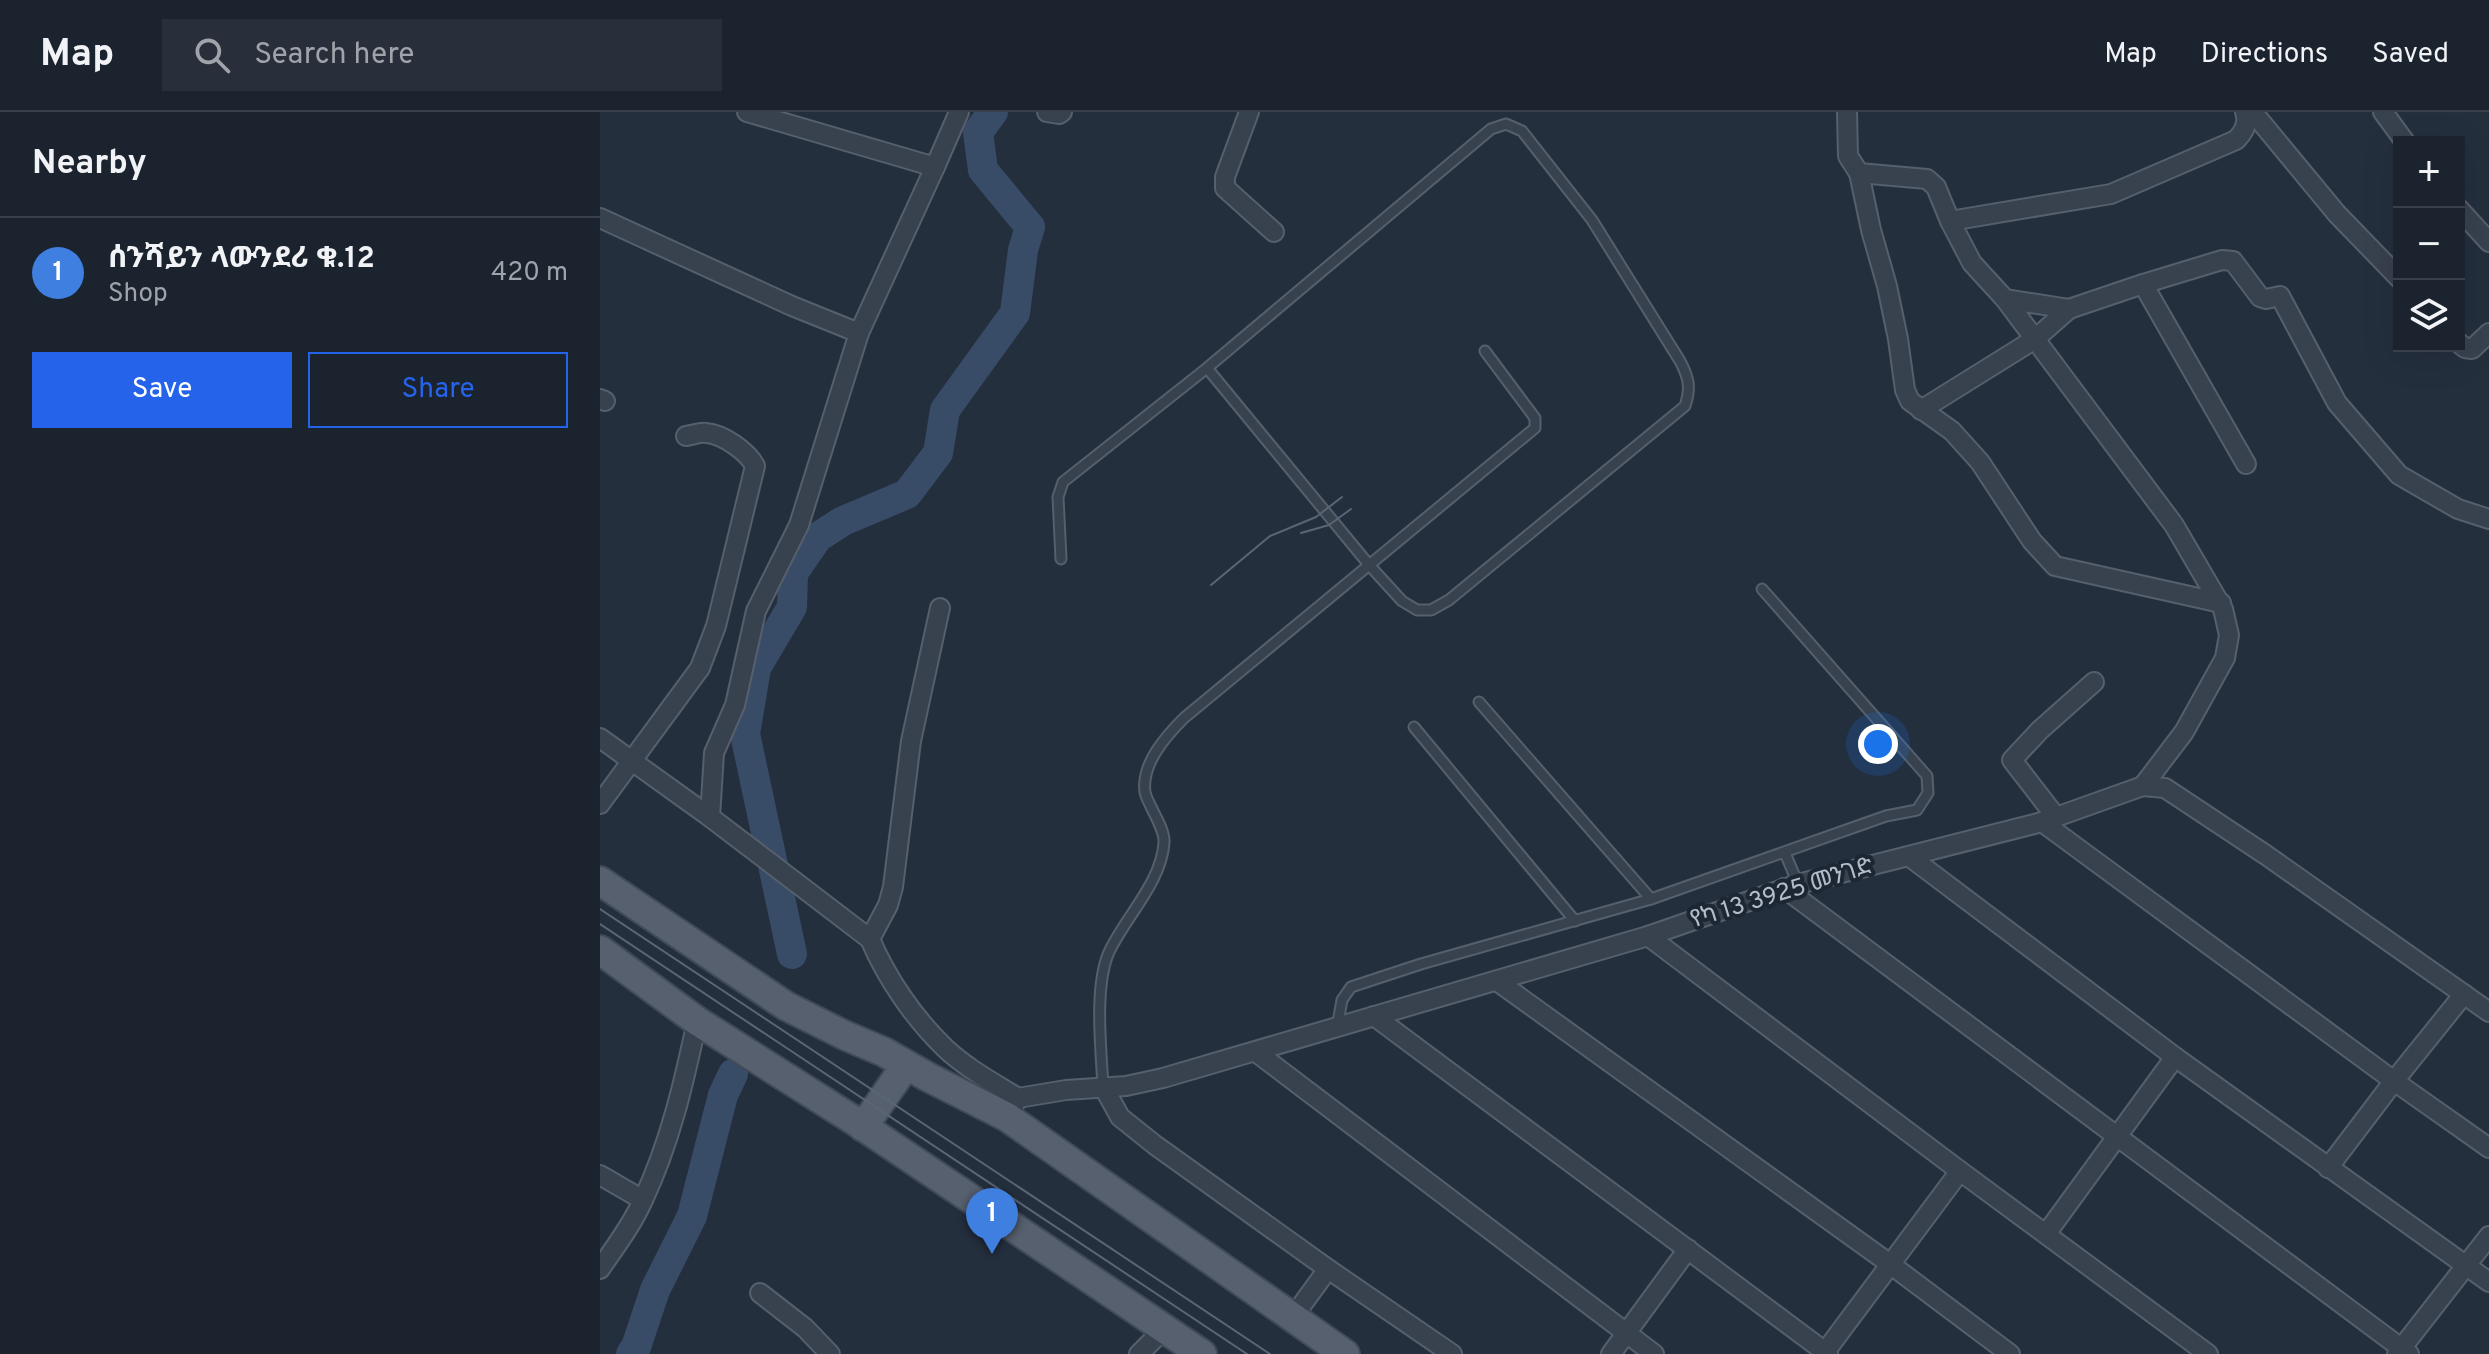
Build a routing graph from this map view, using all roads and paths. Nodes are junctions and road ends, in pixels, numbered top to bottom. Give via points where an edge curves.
1 (747, 112) edge
2 (959, 112) edge
3 (1047, 112) edge
4 (1062, 112) edge
5 (1249, 112) edge
6 (1847, 112) edge
7 (2383, 112) edge
8 (2254, 115) edge
9 (2401, 136) edge
10 (935, 167) junction
11 (1859, 173) junction
12 (2465, 216) edge
13 (600, 218) edge
14 (1950, 221) junction
15 (1274, 232) dead end
16 (2489, 242) edge
17 (2393, 272) edge
18 (2143, 284) junction
19 (2005, 299) junction
20 (2069, 309) junction
21 (859, 333) junction
22 (2489, 333) edge
23 (2035, 339) junction
24 (2465, 348) edge
25 (1485, 351) dead end
26 (1207, 368) junction
27 (1921, 410) junction
28 (686, 436) dead end
29 (2246, 464) dead end
30 (2489, 519) edge
31 (1061, 559) dead end
32 (1370, 566) junction
33 (1762, 589) dead end
34 (2221, 603) junction
35 (940, 608) dead end
36 (2094, 682) dead end
37 (1479, 702) dead end
38 (1414, 727) dead end
39 (600, 738) edge
40 (633, 761) junction
41 (2143, 786) junction
42 (600, 804) edge
43 (710, 817) junction
44 (2049, 819) junction
45 (1785, 853) junction
46 (1910, 857) junction
47 (600, 881) edge
48 (1791, 886) junction
49 (1651, 899) junction
50 (1575, 921) junction
51 (1648, 936) junction
52 (870, 939) junction
53 (600, 950) edge
54 (1497, 981) junction
55 (2464, 994) junction
56 (2489, 998) edge
57 (2489, 1012) edge
58 (1374, 1016) junction
59 (697, 1021) junction
60 (1337, 1028) junction
61 (1256, 1052) junction
62 (2175, 1057) junction
63 (895, 1059) junction
64 (2394, 1081) junction
65 (1103, 1086) junction
66 (1007, 1108) junction
67 (863, 1127) junction
68 (2118, 1136) junction
69 (2489, 1148) edge
70 (2328, 1168) junction
71 (1960, 1171) junction
72 (600, 1175) edge
73 (643, 1200) junction
74 (2046, 1234) junction
75 (2489, 1236) edge
76 (1688, 1249) junction
77 (1890, 1264) junction
78 (2467, 1266) junction
79 (600, 1269) edge
80 (1328, 1269) junction
81 (2489, 1282) edge
82 (760, 1293) dead end
83 (1293, 1317) junction
84 (1164, 1329) junction
85 (1627, 1334) junction
86 (2402, 1352) edge
87 (1826, 1353) edge
88 (830, 1354) edge
89 (1139, 1354) edge
90 (1202, 1354) edge
91 (1345, 1354) edge
92 (1452, 1354) edge
93 (1611, 1354) edge
94 (1654, 1354) edge
95 (2010, 1354) edge
96 (2208, 1354) edge

1 - 10 street
2 - 10 street
3 - 4 street
5 - 15 street via 1225,188
6 - 11 street via 1848,156
7 - 9 street
8 - 14 street via 2236,140 2111,194
8 - 17 street
10 - 21 street
11 - 14 street via 1927,179 1936,187
11 - 27 street via 1896,326 1905,390
12 - 16 street
13 - 21 street
14 - 19 street via 1972,263
18 - 20 street
18 - 29 street
18 - 30 street via 2233,261 2260,297 2280,296 2337,403 2399,475 2458,509
19 - 20 street
19 - 23 street
20 - 23 street
21 - 43 street via 799,525 756,611 735,705 714,753
22 - 24 street via 2472,349
23 - 27 street
23 - 34 street via 2174,525
25 - 32 lane via 1535,418 1535,428
26 - 31 lane via 1063,482 1058,497
26 - 32 lane
26 - 32 lane via 1491,129 1506,124 1522,131 1592,220 1680,361 1690,389 1685,406 1431,610 1417,610 1402,601
27 - 34 street via 1952,431 1980,462 2032,541 2055,566
28 - 40 street via 718,436 755,466 716,626 700,668
32 - 65 lane via 1184,718 1155,752 1145,793 1165,840 1157,871 1107,956 1100,1031
33 - 45 lane via 1927,776 1928,793 1917,810
34 - 41 street via 2229,635 2225,658 2184,732
35 - 52 street via 911,741 893,887
36 - 44 street via 2012,760
37 - 49 lane
38 - 50 lane
39 - 40 street
40 - 42 street
40 - 43 street
41 - 44 street, የካ 13 3925 መንገድ
41 - 55 street via 2165,788
43 - 52 street
44 - 46 street, የካ 13 3925 መንገድ
44 - 64 street
45 - 48 lane
45 - 49 lane
46 - 48 street, የካ 13 3925 መንገድ
46 - 62 street
47 - 63 main road via 786,1006
48 - 51 street, የካ 13 3925 መንገድ
48 - 68 street
49 - 50 lane
50 - 60 lane via 1351,987 1342,1000
51 - 54 street, የካ 13 3925 መንገድ
51 - 71 street
52 - 66 street via 918,1018
53 - 59 main road
54 - 58 street, የካ 13 3925 መንገድ
54 - 77 street
55 - 56 street
55 - 57 street
55 - 64 street
58 - 60 street, የካ 13 3925 መንገድ
58 - 76 street
59 - 67 main road
59 - 73 street via 682,1095
60 - 61 street, የካ 13 3925 መንገድ
61 - 65 street, የካ 13 3925 መንገድ via 1126,1086
61 - 85 street
62 - 68 street
62 - 70 street
63 - 66 main road via 922,1056 948,1066
63 - 67 main road
64 - 69 street
64 - 70 street
65 - 66 street, የካ 13 3925 መንገድ via 1037,1093
65 - 80 street via 1120,1117
66 - 83 main road
67 - 84 main road
68 - 74 street
68 - 86 street
70 - 78 street
71 - 74 street
71 - 77 street
72 - 73 street
73 - 79 street
74 - 96 street
75 - 78 street
76 - 85 street
76 - 87 street
77 - 87 street
77 - 95 street
78 - 81 street
78 - 86 street
80 - 83 street
80 - 92 street
82 - 88 street
83 - 91 main road
84 - 89 street
84 - 90 main road
85 - 93 street
85 - 94 street

